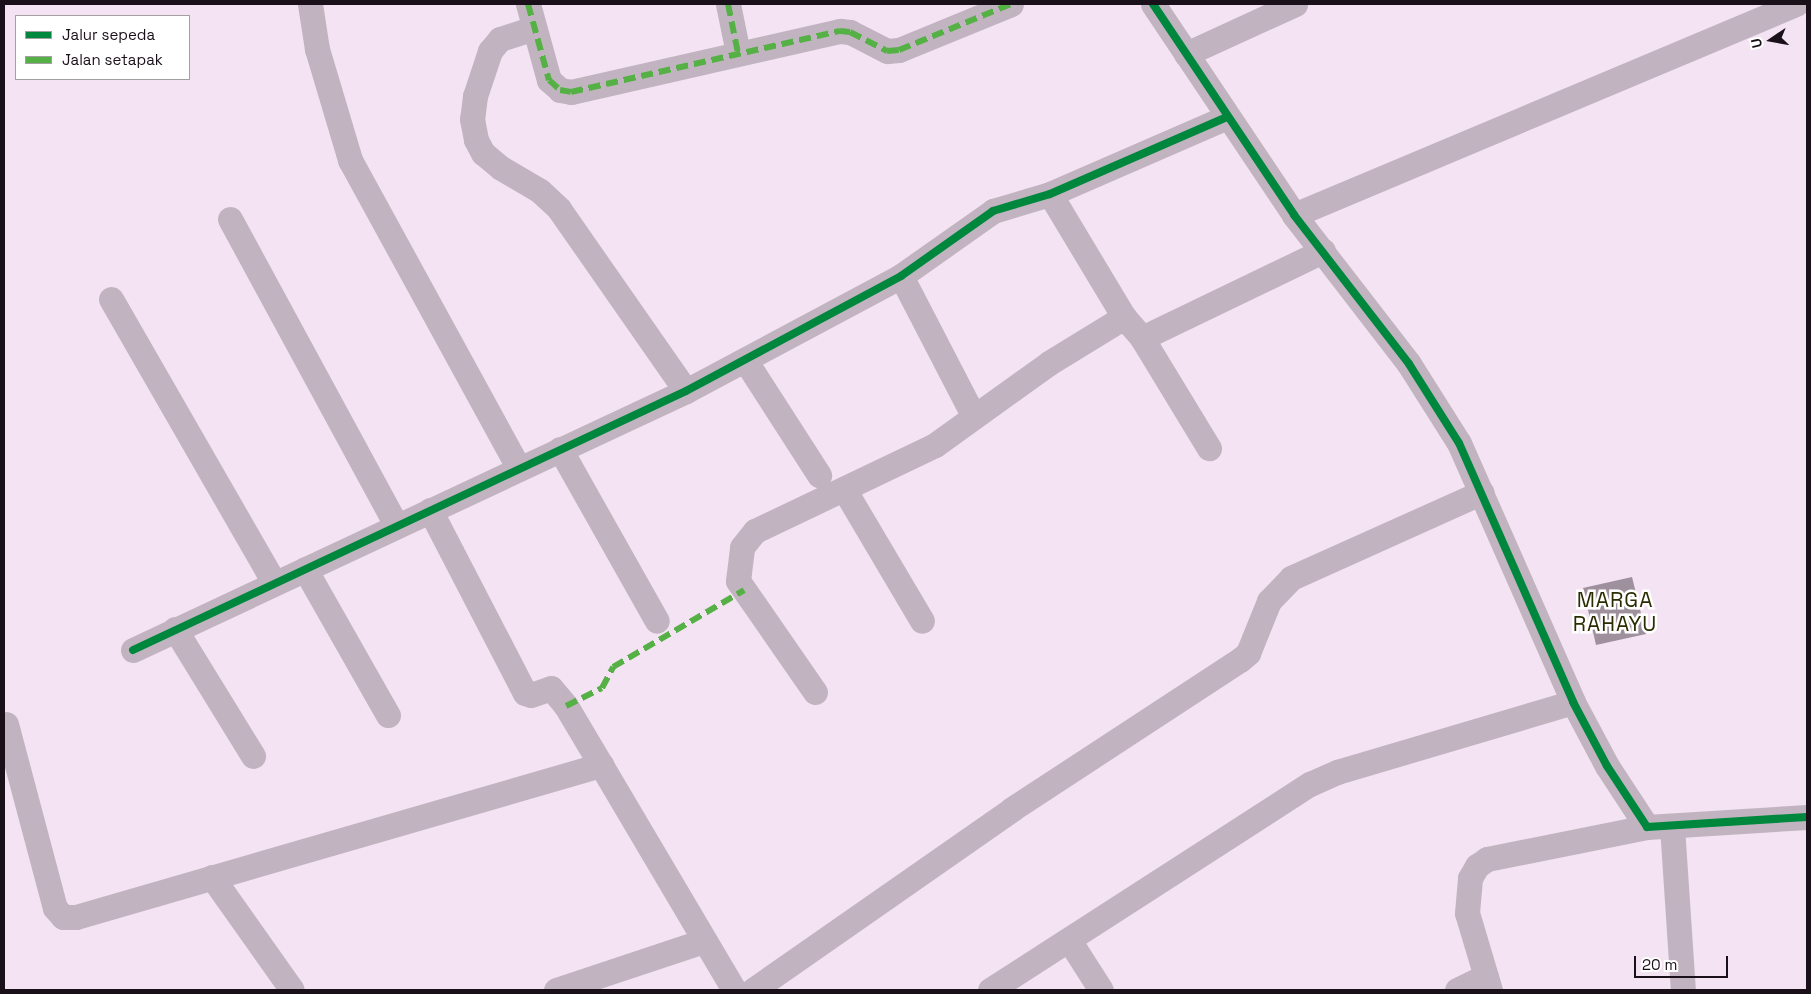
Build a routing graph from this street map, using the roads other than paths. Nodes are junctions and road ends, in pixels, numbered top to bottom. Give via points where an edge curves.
1 (310, 4) edge
2 (528, 4) edge
3 (728, 4) edge
4 (1011, 4) edge
5 (1153, 4) edge
6 (1295, 4) edge
7 (1796, 4) edge
8 (534, 28) junction
9 (738, 53) junction
10 (1186, 54) junction
11 (1227, 117) junction
12 (1050, 194) junction
13 (1294, 215) junction
14 (230, 219) dead end
15 (1323, 251) junction
16 (901, 276) junction
17 (111, 300) dead end
18 (1124, 317) junction
19 (1142, 338) junction
20 (745, 360) junction
21 (686, 391) junction
22 (973, 415) junction
23 (1208, 448) dead end
24 (560, 449) junction
25 (518, 469) junction
26 (818, 475) dead end
27 (844, 489) junction
28 (1482, 492) junction
29 (430, 510) junction
30 (397, 526) junction
31 (305, 569) junction
32 (274, 583) junction
33 (657, 621) dead end
34 (922, 621) dead end
35 (175, 629) junction
36 (133, 650) dead end
37 (815, 692) dead end
38 (1573, 702) junction
39 (388, 715) dead end
40 (6, 724) dead end
41 (253, 756) dead end
42 (601, 765) junction
43 (1807, 818) edge
44 (1672, 826) junction
45 (1646, 827) junction
46 (212, 877) junction
47 (1069, 940) junction
48 (703, 941) junction
49 (1488, 983) edge
50 (292, 990) edge
51 (556, 990) edge
52 (734, 990) edge
53 (754, 990) edge
54 (990, 990) edge
55 (1101, 990) edge
56 (1457, 990) edge
57 (1682, 990) edge

1 - 25 street via 318,49 350,160
2 - 8 street
3 - 9 street
4 - 9 street via 900,50 887,51 850,32 840,31
5 - 10 street
6 - 10 street
7 - 13 street
8 - 9 street via 549,80 560,90 570,92
8 - 21 street via 500,39 490,50 474,96 472,119 476,140 483,153 501,168 540,191 559,209
10 - 11 street
11 - 12 street
11 - 13 street
12 - 16 street via 993,212
12 - 18 street
13 - 15 street
14 - 30 street
15 - 19 street
15 - 28 street via 1409,364 1459,443
16 - 20 street
16 - 22 street
17 - 32 street
18 - 19 street
18 - 22 street
19 - 23 street
20 - 21 street
20 - 26 street
21 - 24 street
22 - 27 street via 935,445
24 - 25 street
24 - 33 street
25 - 29 street
27 - 34 street
27 - 37 street via 755,531 742,547 739,565 738,581
28 - 38 street
28 - 53 street via 1291,578 1269,601 1248,653 1240,660 1012,809
29 - 30 street
29 - 42 street via 526,693 531,695 551,688 566,706
30 - 31 street
31 - 32 street
31 - 39 street
32 - 35 street
35 - 36 street
35 - 41 street
38 - 45 street via 1607,766
38 - 47 street via 1337,772 1310,784
40 - 46 street via 55,908 63,917 76,917
42 - 46 street
42 - 48 street
43 - 44 street
44 - 45 street
44 - 57 street
45 - 49 street via 1487,859 1477,866 1470,878 1467,913
46 - 50 street
47 - 54 street
47 - 55 street
48 - 51 street
48 - 52 street
49 - 56 street

